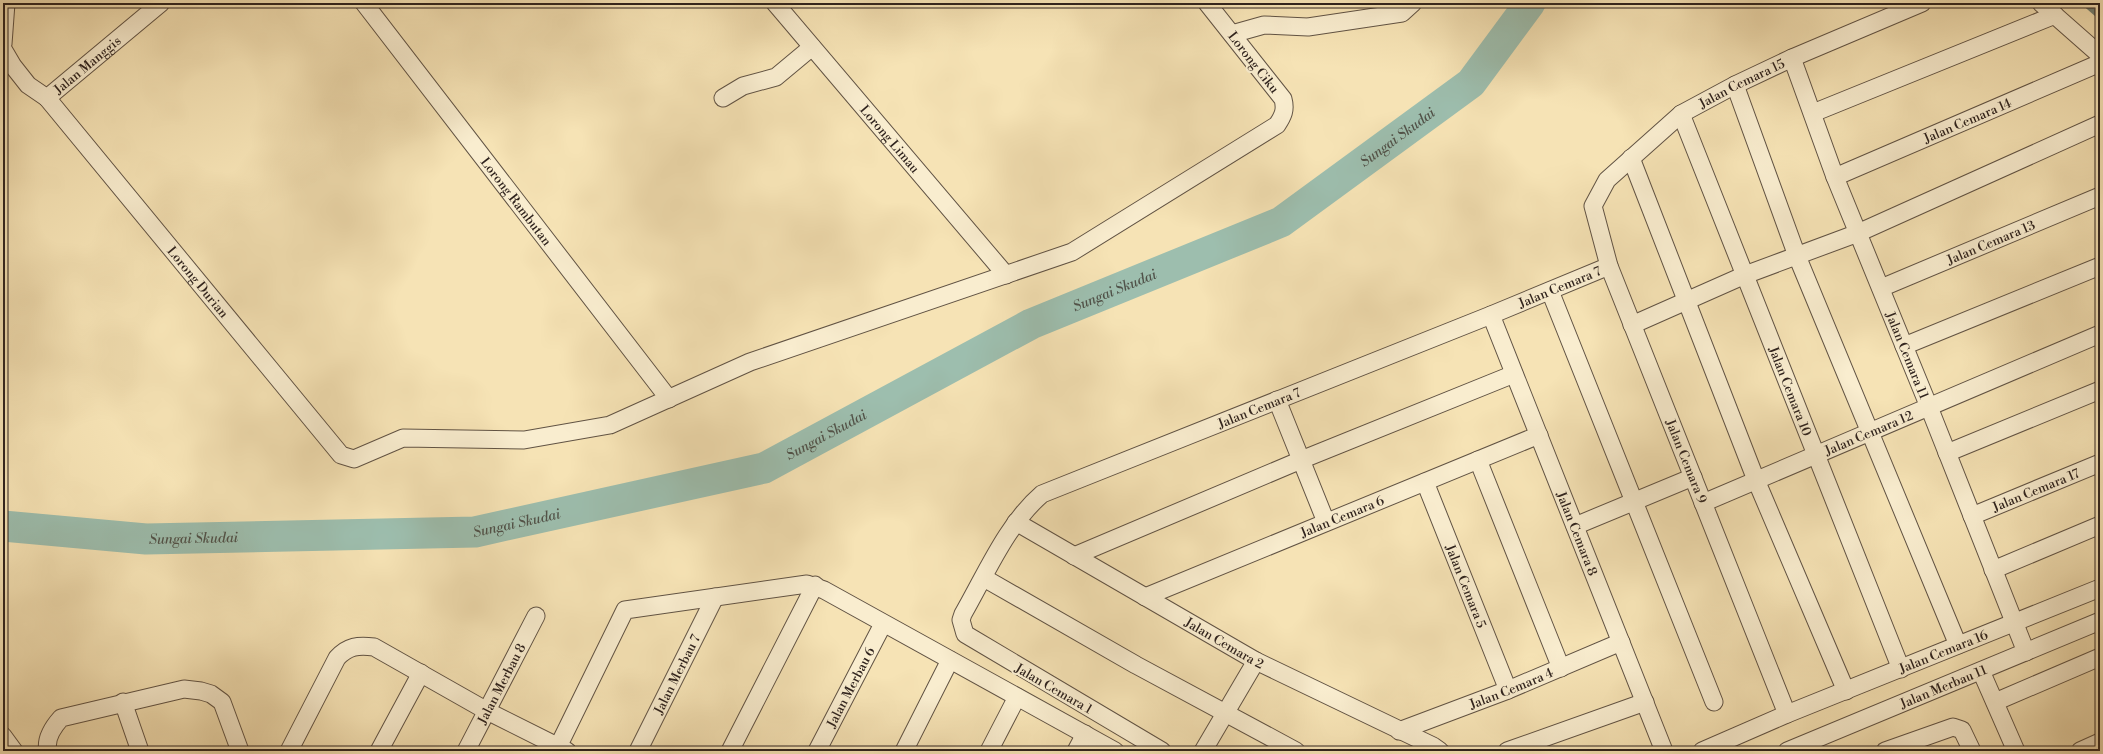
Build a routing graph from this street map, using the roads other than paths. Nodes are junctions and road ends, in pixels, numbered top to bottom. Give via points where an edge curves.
1 (6, 3) edge
2 (161, 3) edge
3 (364, 3) edge
4 (775, 3) edge
5 (1207, 3) edge
6 (1413, 3) edge
7 (1922, 3) edge
8 (2042, 3) edge
9 (2055, 15) junction
10 (1232, 34) junction
11 (3, 44) edge
12 (812, 48) junction
13 (3, 49) edge
14 (2100, 55) edge
15 (1792, 58) junction
16 (2100, 63) edge
17 (1735, 85) junction
18 (47, 98) junction
19 (723, 98) dead end
20 (1813, 113) junction
21 (1681, 114) junction
22 (2100, 124) edge
23 (1631, 158) junction
24 (1835, 177) junction
25 (2100, 196) edge
26 (1593, 206) joint
27 (1858, 233) junction
28 (1797, 256) junction
29 (1609, 266) junction
30 (2100, 266) edge
31 (1006, 275) junction
32 (1745, 275) junction
33 (1881, 288) junction
34 (1550, 291) junction
35 (1688, 301) junction
36 (1491, 315) junction
37 (1632, 324) junction
38 (2099, 339) edge
39 (1904, 346) junction
40 (1514, 374) junction
41 (2100, 390) edge
42 (669, 399) junction
43 (1277, 400) junction
44 (1929, 407) junction
45 (1871, 431) junction
46 (1539, 434) junction
47 (1947, 453) junction
48 (1816, 454) junction
49 (1301, 460) junction
50 (1478, 460) junction
51 (2100, 463) edge
52 (1693, 477) junction
53 (1756, 480) junction
54 (1425, 482) junction
55 (1633, 501) junction
56 (1703, 502) junction
57 (1972, 516) junction
58 (1016, 522) junction
59 (1326, 522) junction
60 (2100, 525) edge
61 (1575, 526) junction
62 (1074, 556) junction
63 (1993, 570) junction
64 (984, 578) junction
65 (815, 585) junction
66 (2100, 588) edge
67 (715, 597) junction
68 (1145, 597) junction
69 (963, 614) joint
70 (536, 616) dead end
71 (2100, 621) edge
72 (2014, 623) junction
73 (884, 624) junction
74 (1621, 642) junction
75 (1958, 645) junction
76 (2026, 652) junction
77 (2100, 656) edge
78 (950, 660) junction
79 (1256, 661) junction
80 (1561, 668) junction
81 (1901, 669) junction
82 (1981, 671) junction
83 (421, 673) junction
84 (1508, 690) junction
85 (1846, 691) junction
86 (1017, 697) junction
87 (123, 702) junction
88 (1645, 702) junction
89 (1714, 702) dead end
90 (1995, 702) junction
91 (487, 710) junction
92 (1225, 714) junction
93 (1787, 714) junction
94 (1399, 731) junction
95 (1085, 734) junction
96 (3, 736) edge
97 (2100, 742) edge
98 (1805, 748) edge
99 (561, 749) edge
100 (1889, 750) edge
101 (14, 751) edge
102 (48, 751) edge
103 (140, 751) edge
104 (240, 751) edge
105 (289, 751) edge
106 (379, 751) edge
107 (466, 751) edge
108 (638, 751) edge
109 (730, 751) edge
110 (817, 751) edge
111 (904, 751) edge
112 (989, 751) edge
113 (1076, 751) edge
114 (1115, 751) edge
115 (1162, 751) edge
116 (1204, 751) edge
117 (1296, 751) edge
118 (1440, 751) edge
119 (1507, 751) edge
120 (1664, 751) edge
121 (1702, 751) edge
122 (1787, 751) edge
123 (1972, 751) edge
124 (2016, 751) edge
125 (2080, 751) edge

1 - 11 street
2 - 18 street, Jalan Manggis
3 - 42 street, Lorong Rambutan
4 - 12 street, Lorong Limau
5 - 10 street, Lorong Ciku
6 - 10 street via 1402,13 1308,27 1264,25
7 - 15 street, Jalan Cemara 15
8 - 9 street
9 - 14 street
9 - 20 street
10 - 31 street, Lorong Ciku via 1283,99 1284,113 1277,125 1072,252
12 - 19 street via 776,77 747,85
12 - 31 street, Lorong Limau
13 - 18 street, Jalan Manggis via 28,85
15 - 17 street, Jalan Cemara 15
15 - 20 street, Jalan Cemara 11
16 - 24 street, Jalan Cemara 14
17 - 21 street, Jalan Cemara 15
17 - 28 street
18 - 42 street, Lorong Durian via 341,454 354,459 403,438 524,440 610,425
20 - 24 street, Jalan Cemara 11
21 - 23 street, Jalan Cemara 15
21 - 32 street, Jalan Cemara 10
22 - 27 street
23 - 26 street, Jalan Cemara 15 via 1607,180
23 - 35 street
24 - 27 street, Jalan Cemara 11
25 - 33 street, Jalan Cemara 13
26 - 29 street, Jalan Cemara 9
27 - 28 street
27 - 33 street, Jalan Cemara 11
28 - 32 street
28 - 45 street
29 - 34 street, Jalan Cemara 7
29 - 37 street, Jalan Cemara 9
30 - 39 street
31 - 42 street via 750,362
32 - 35 street
32 - 48 street, Jalan Cemara 10
33 - 39 street, Jalan Cemara 11
34 - 36 street, Jalan Cemara 7
34 - 55 street
35 - 37 street
35 - 53 street
36 - 40 street, Jalan Cemara 8
36 - 43 street, Jalan Cemara 7
37 - 52 street, Jalan Cemara 9
38 - 44 street, Jalan Cemara 12
39 - 44 street, Jalan Cemara 11
40 - 46 street, Jalan Cemara 8
40 - 49 street
41 - 47 street
43 - 49 street
43 - 58 street, Jalan Cemara 7 via 1042,494 1027,506
44 - 45 street, Jalan Cemara 12
44 - 47 street, Jalan Cemara 11
45 - 48 street, Jalan Cemara 12
45 - 75 street
46 - 50 street, Jalan Cemara 6
46 - 61 street, Jalan Cemara 8
47 - 57 street, Jalan Cemara 11
48 - 53 street, Jalan Cemara 12
48 - 81 street, Jalan Cemara 10
49 - 59 street
49 - 62 street
50 - 54 street, Jalan Cemara 6
50 - 80 street
51 - 57 street, Jalan Cemara 17
52 - 55 street
52 - 56 street, Jalan Cemara 9
53 - 56 street, Jalan Cemara 12
53 - 85 street
54 - 59 street, Jalan Cemara 6
54 - 84 street, Jalan Cemara 5
55 - 61 street
55 - 89 street
56 - 93 street, Jalan Cemara 9
57 - 63 street, Jalan Cemara 11
58 - 62 street, Jalan Cemara 2
58 - 64 street, Jalan Cemara 7
59 - 68 street, Jalan Cemara 6
60 - 63 street
61 - 74 street, Jalan Cemara 8
62 - 68 street, Jalan Cemara 2
63 - 72 street, Jalan Cemara 11
64 - 69 street, Jalan Cemara 7
64 - 92 street
65 - 67 street
65 - 73 street
65 - 109 street
66 - 72 street, Jalan Cemara 16
67 - 99 street via 626,610
67 - 108 street, Jalan Merbau 7
68 - 79 street, Jalan Cemara 2
69 - 115 street, Jalan Cemara 1 via 962,628 970,639
70 - 91 street, Jalan Merbau 8
71 - 76 street, Jalan Merbau 11
72 - 75 street, Jalan Cemara 16
72 - 76 street, Jalan Cemara 11
73 - 78 street
73 - 110 street, Jalan Merbau 6
74 - 80 street, Jalan Cemara 4
74 - 88 street, Jalan Cemara 8
75 - 81 street, Jalan Cemara 16
76 - 82 street, Jalan Merbau 11
77 - 90 street
78 - 86 street
78 - 111 street
79 - 92 street
79 - 94 street, Jalan Cemara 2
80 - 84 street, Jalan Cemara 4
81 - 85 street, Jalan Cemara 16
82 - 90 street
82 - 98 street, Jalan Merbau 11
83 - 91 street
83 - 105 street via 374,647 358,645 345,650 337,658
83 - 106 street
84 - 94 street, Jalan Cemara 4
85 - 93 street, Jalan Cemara 16
86 - 95 street
86 - 112 street
87 - 102 street via 61,718 53,726 48,738
87 - 103 street
87 - 104 street via 184,689 211,694 222,702
88 - 119 street
88 - 120 street, Jalan Cemara 8
90 - 124 street
91 - 99 street
91 - 107 street, Jalan Merbau 8
92 - 116 street
92 - 117 street
93 - 121 street, Jalan Cemara 16
94 - 118 street, Jalan Cemara 2
95 - 113 street
95 - 114 street
96 - 101 street
97 - 125 street
98 - 122 street, Jalan Merbau 11
100 - 123 street via 1953,727 1962,730

